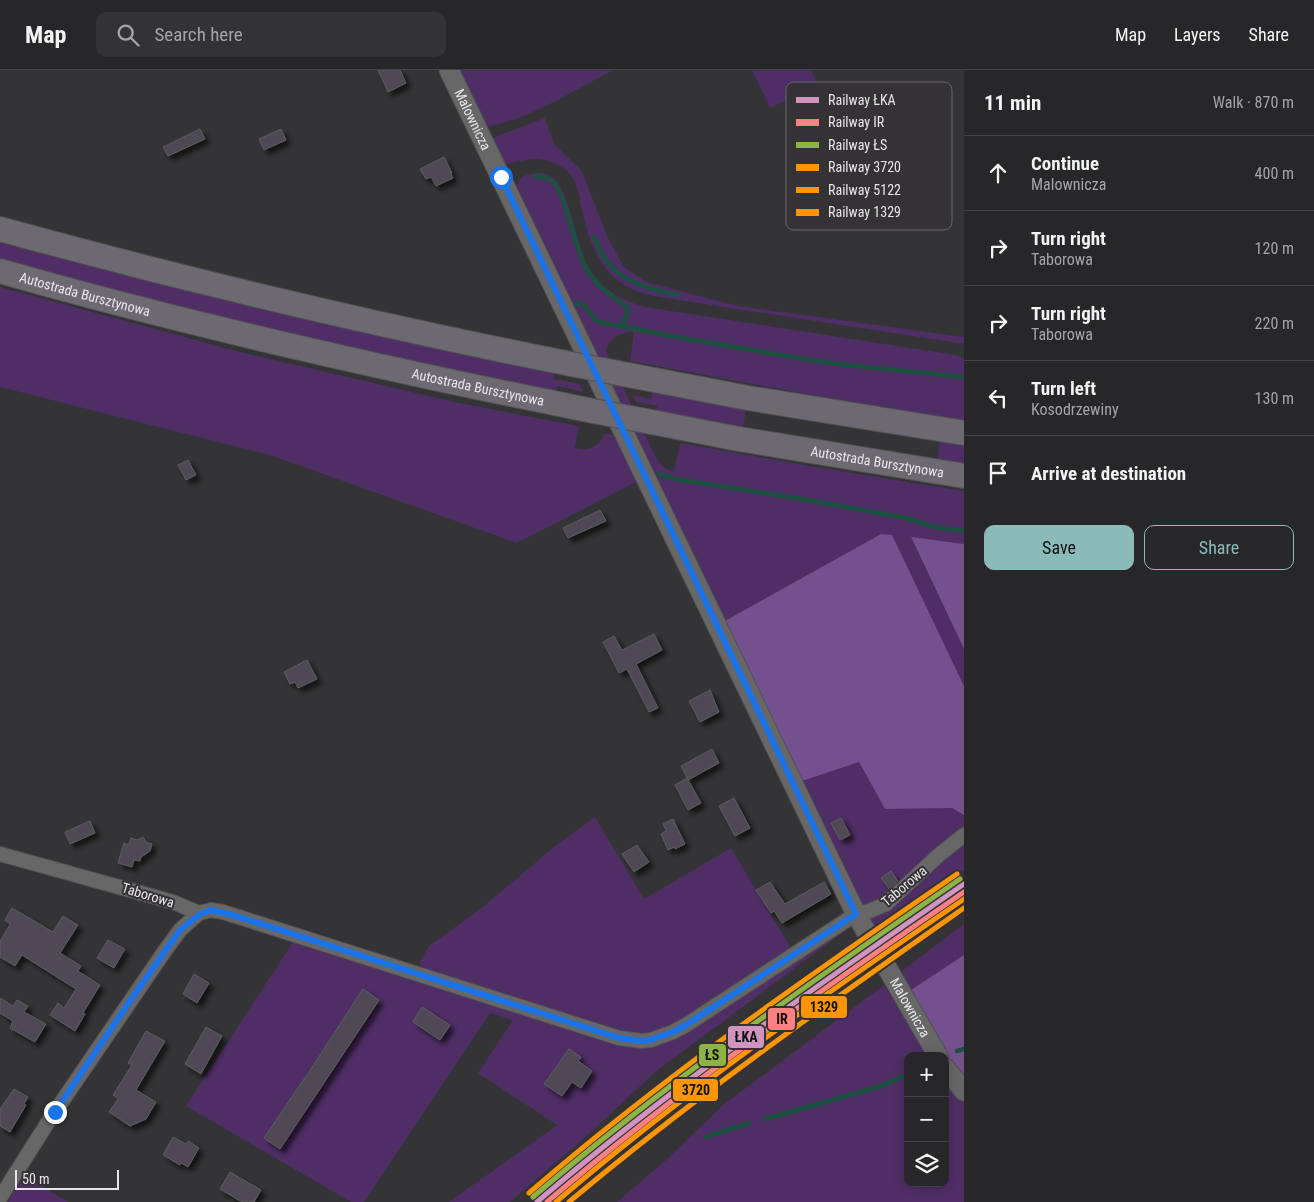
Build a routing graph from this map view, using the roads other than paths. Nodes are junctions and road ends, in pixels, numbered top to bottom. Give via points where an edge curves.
1 (450, 70) edge
2 (0, 228) edge
3 (0, 271) edge
4 (964, 433) edge
5 (964, 476) edge
6 (964, 835) edge
7 (0, 854) edge
8 (200, 914) junction
9 (856, 914) junction
10 (936, 1052) edge
11 (949, 1073) edge
12 (964, 1092) edge
13 (0, 1198) edge

1 - 9 street, Malownicza
2 - 4 highway, bridge via 179,276 480,346 748,398
3 - 5 highway, Autostrada Bursztynowa, bridge via 296,347 472,386 739,439
6 - 9 street, Taborowa via 886,904
7 - 8 street, Taborowa via 173,902
8 - 9 street, Taborowa via 211,910 224,912 573,1025 642,1041 662,1037 686,1025
8 - 13 street via 180,930 153,968
9 - 10 street, Malownicza
11 - 12 street

